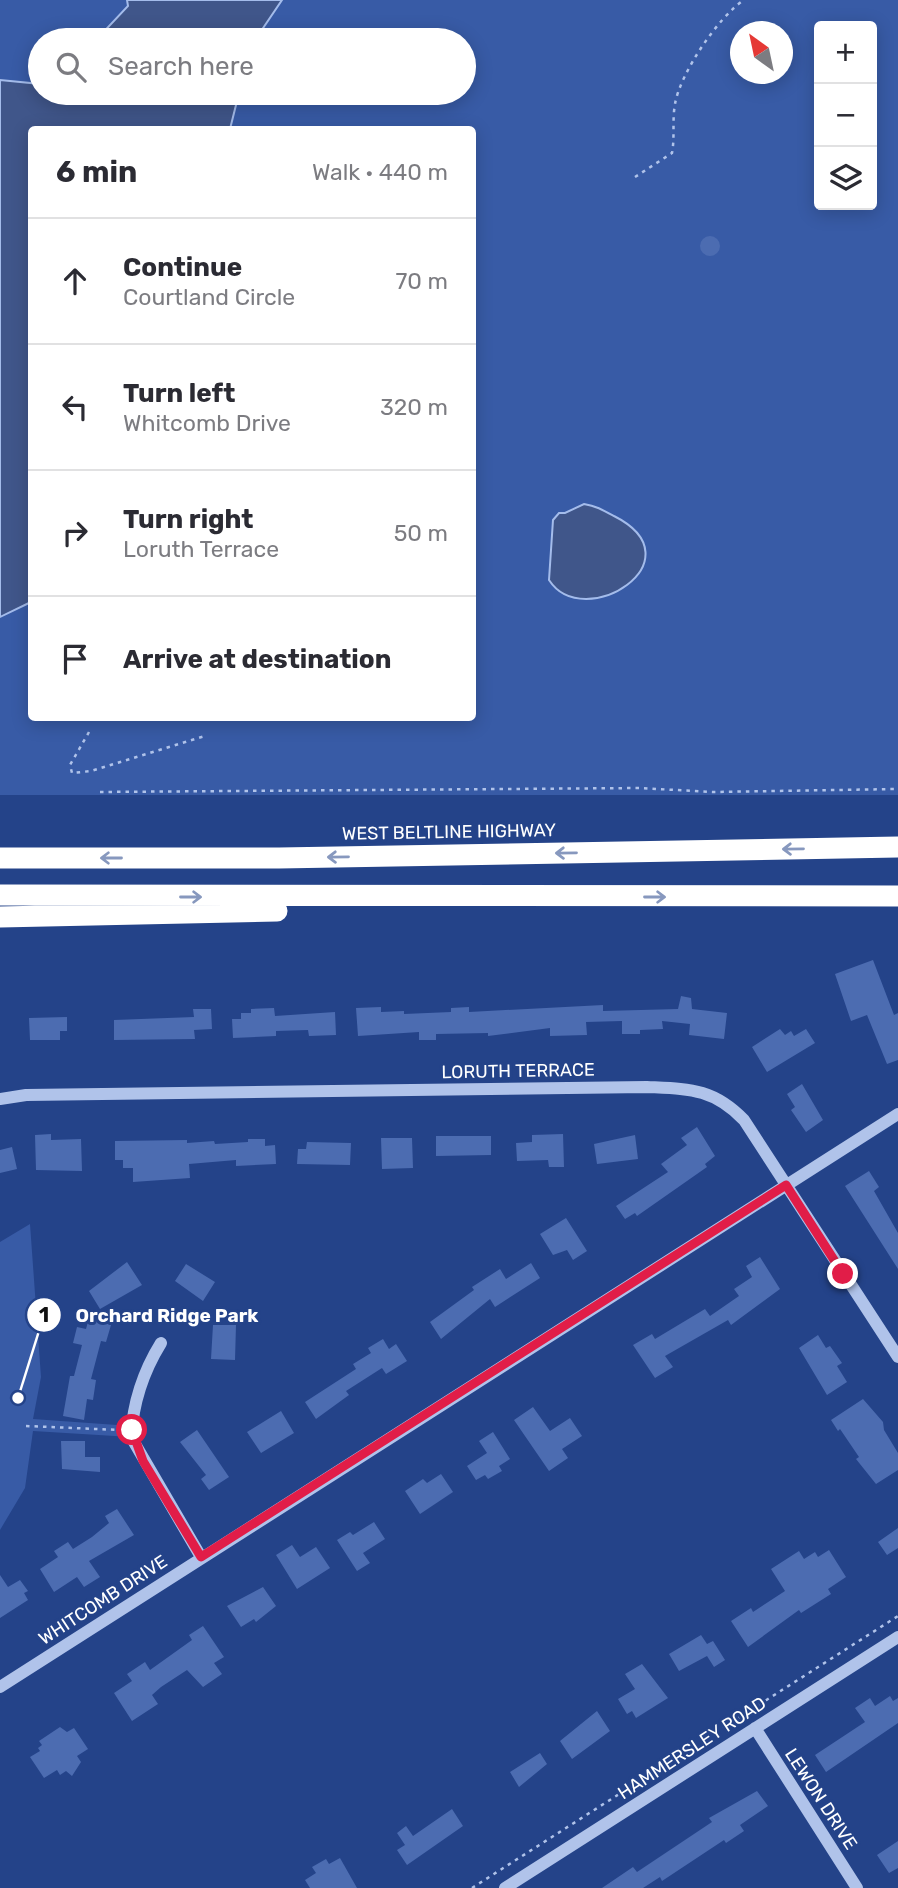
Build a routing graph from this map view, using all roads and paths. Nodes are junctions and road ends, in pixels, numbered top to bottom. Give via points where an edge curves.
1 (744, 0) edge
2 (635, 177) dead end
3 (89, 732) dead end
4 (205, 736) dead end
5 (898, 789) edge
6 (100, 792) dead end
7 (898, 847) edge
8 (0, 858) edge
9 (0, 895) edge
10 (898, 896) edge
11 (562, 898) junction
12 (0, 917) edge
13 (0, 1099) edge
14 (898, 1114) edge
15 (786, 1185) junction
16 (161, 1343) dead end
17 (898, 1357) edge
18 (26, 1426) dead end
19 (132, 1430) junction
20 (201, 1557) junction
21 (898, 1616) edge
22 (898, 1637) edge
23 (0, 1686) edge
24 (755, 1728) junction
25 (472, 1888) edge
26 (505, 1888) edge
27 (857, 1888) edge

1 - 2 path via 703,47 683,79 675,102 671,153
3 - 4 path via 70,765 72,773
5 - 6 path
7 -> 8 highway, WEST BELTLINE HIGHWAY
9 -> 11 highway
11 -> 10 highway
11 - 12 highway via 282,911
13 - 15 street, LORUTH TERRACE via 647,1087 698,1090 727,1103 744,1120
14 - 15 street, WHITCOMB DRIVE
15 - 17 street, LORUTH TERRACE
15 - 20 street, WHITCOMB DRIVE
16 - 19 street via 142,1378
18 - 19 path
19 - 20 street via 143,1461
20 - 23 street, WHITCOMB DRIVE
21 - 25 path
22 - 24 street, HAMMERSLEY ROAD
24 - 26 street, HAMMERSLEY ROAD
24 - 27 street, LEWON DRIVE

